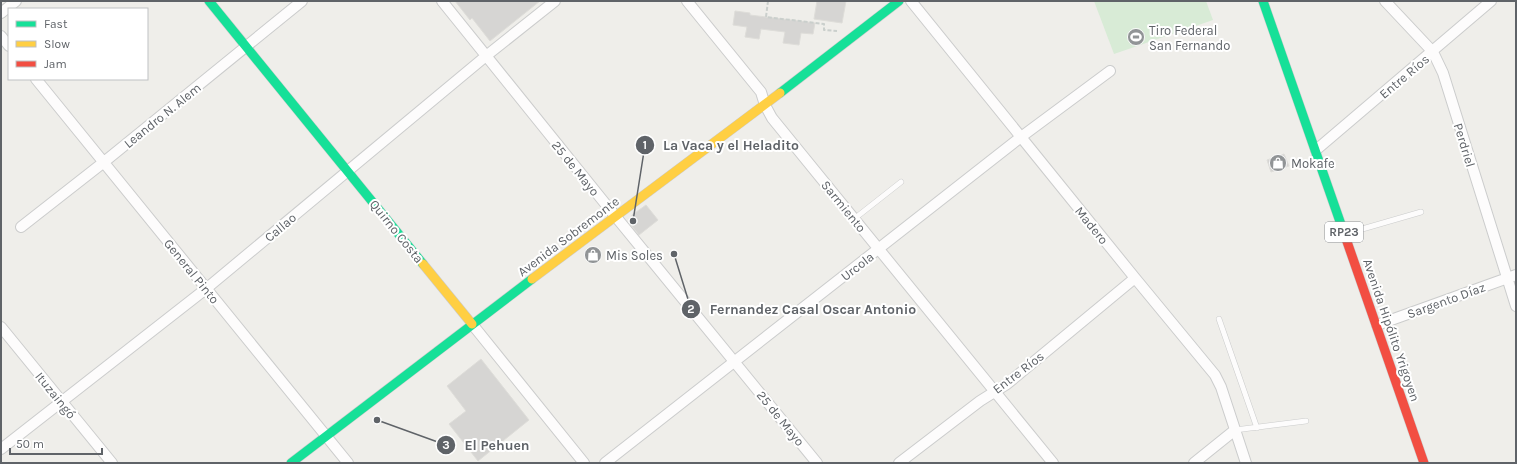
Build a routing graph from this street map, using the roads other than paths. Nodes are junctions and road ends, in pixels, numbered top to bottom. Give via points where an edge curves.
1 (16, 1) edge
2 (209, 1) edge
3 (302, 1) edge
4 (442, 1) edge
5 (555, 1) edge
6 (687, 1) edge
7 (899, 1) edge
8 (911, 1) edge
9 (1263, 1) edge
10 (1384, 1) edge
11 (1491, 1) edge
12 (1, 13) edge
13 (1, 36) edge
14 (8, 45) edge
15 (246, 46) junction
16 (1432, 52) junction
17 (486, 56) junction
18 (1110, 71) dead end
19 (37, 80) edge
20 (765, 105) junction
21 (1021, 137) junction
22 (1316, 150) junction
23 (104, 162) junction
24 (348, 171) junction
25 (901, 182) dead end
26 (1421, 212) dead end
27 (616, 218) junction
28 (854, 219) junction
29 (21, 227) dead end
30 (1345, 234) junction
31 (878, 248) junction
32 (1511, 277) edge
33 (1135, 278) junction
34 (206, 288) junction
35 (1516, 306) edge
36 (1219, 319) dead end
37 (472, 324) junction
38 (1377, 325) junction
39 (1, 327) edge
40 (734, 362) junction
41 (995, 391) junction
42 (62, 402) junction
43 (1306, 421) dead end
44 (1257, 428) junction
45 (1236, 430) junction
46 (326, 436) junction
47 (1, 449) edge
48 (112, 463) edge
49 (291, 463) edge
50 (348, 463) edge
51 (584, 463) edge
52 (606, 463) edge
53 (817, 463) edge
54 (899, 463) edge
55 (1053, 463) edge
56 (1194, 463) edge
57 (1246, 463) edge
58 (1424, 463) edge

1 - 12 street
2 - 15 main road, Quirno Costa
3 - 15 street, Leandro N. Alem
4 - 17 street, 25 de Mayo
5 - 17 street, Callao
6 - 20 street, Sarmiento via 761,92
7 - 20 main road, Avenida Sobremonte
8 - 21 street, Madero
9 - 22 main road, Avenida Hipólito Yrigoyen / RP23
10 - 16 street, Perdriel
11 - 16 street, Entre Ríos
13 - 14 street
15 - 23 street, Leandro N. Alem
15 - 24 main road, Quirno Costa
16 - 22 street, Entre Ríos
16 - 32 street, Perdriel via 1443,73
17 - 24 street, Callao
17 - 27 street, 25 de Mayo
18 - 21 street, Urcola
19 - 23 street, General Pinto
20 - 27 main road, Avenida Sobremonte
20 - 28 street, Sarmiento via 772,118
21 - 31 street, Urcola
21 - 33 street, Madero
22 - 30 main road, Avenida Hipólito Yrigoyen / RP23
23 - 29 street, Leandro N. Alem
23 - 34 street, General Pinto
24 - 34 street, Callao
24 - 37 main road, Quirno Costa
25 - 28 lane
26 - 30 lane
27 - 37 main road, Avenida Sobremonte
27 - 40 street, 25 de Mayo
28 - 31 street, Sarmiento
30 - 38 main road, Avenida Hipólito Yrigoyen / RP23
31 - 40 street, Urcola
31 - 41 street, Sarmiento
32 - 35 street, Perdriel
32 - 38 street, Sargento Díaz
33 - 41 street, Entre Ríos via 1007,384
33 - 45 street, Madero via 1215,375 1222,387
34 - 42 street, Callao
34 - 46 street, General Pinto
36 - 44 lane
37 - 46 main road, Avenida Sobremonte
37 - 51 street, Quirno Costa
38 - 58 main road, Avenida Hipólito Yrigoyen / RP23
39 - 42 street, Ituzaingó
40 - 52 street, Urcola
40 - 53 street, 25 de Mayo
41 - 54 street, Entre Ríos
41 - 55 street, Sarmiento
42 - 47 street, Callao
42 - 48 street, Ituzaingó
43 - 44 lane
44 - 45 lane
45 - 56 street
45 - 57 street, Madero
46 - 49 main road, Avenida Sobremonte
46 - 50 street, General Pinto

